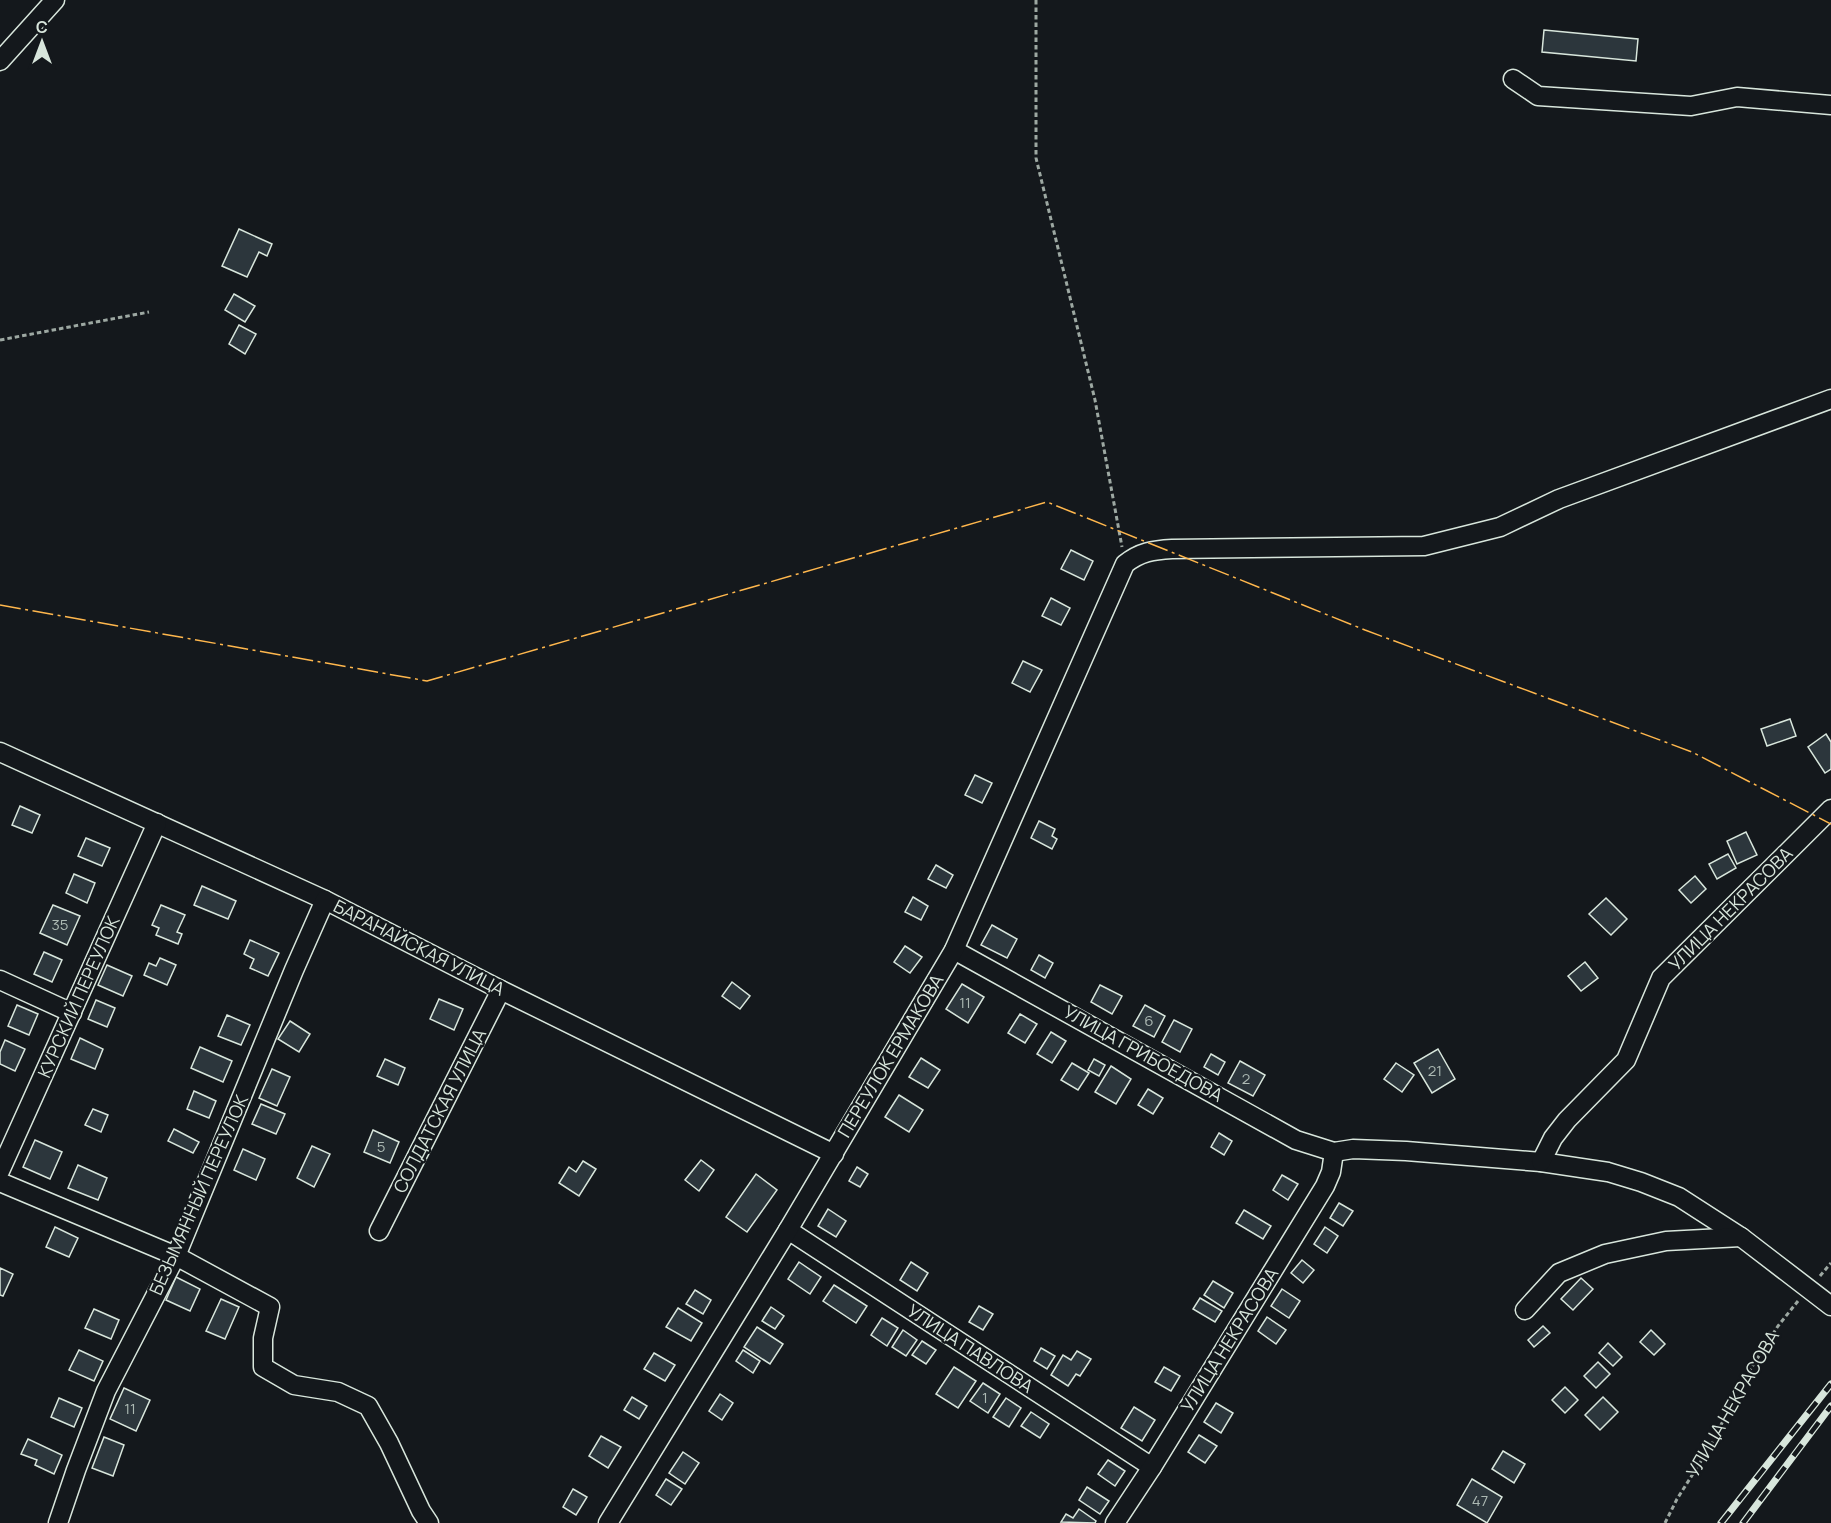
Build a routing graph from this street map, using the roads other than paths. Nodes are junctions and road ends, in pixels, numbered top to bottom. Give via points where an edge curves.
1 (55, 0) edge
2 (0, 61) edge
3 (1513, 79) dead end
4 (1831, 105) edge
5 (1831, 399) edge
6 (0, 752) edge
7 (1831, 809) edge
8 (158, 823) junction
9 (325, 900) junction
10 (954, 950) junction
11 (0, 980) edge
12 (501, 990) junction
13 (72, 1013) junction
14 (1334, 1152) junction
15 (834, 1154) junction
16 (1541, 1162) junction
17 (0, 1171) edge
18 (0, 1182) edge
19 (788, 1230) junction
20 (379, 1232) dead end
21 (1741, 1237) junction
22 (176, 1256) junction
23 (1831, 1306) edge
24 (1525, 1310) dead end
25 (1152, 1467) junction
26 (58, 1523) edge
27 (429, 1523) edge
28 (608, 1523) edge
29 (1115, 1523) edge

1 - 2 street
3 - 4 street via 1538,96 1691,106 1737,97
5 - 10 street, ПЕРЕУЛОК ЕРМАКОВА via 1559,499 1500,527 1424,546 1172,549 1136,555 1125,564
6 - 8 street, БАРАНАЙСКАЯ УЛИЦА
7 - 16 street, УЛИЦА НЕКРАСОВА via 1661,978 1626,1060 1566,1120
8 - 9 street, БАРАНАЙСКАЯ УЛИЦА
8 - 13 street, КУРСКИЙ ПЕРЕУЛОК
9 - 12 street, БАРАНАЙСКАЯ УЛИЦА
9 - 22 street, БЕЗЫМЯННЫЙ ПЕРЕУЛОК
10 - 14 street, УЛИЦА ГРИБОЕДОВА via 1296,1140
10 - 15 street, ПЕРЕУЛОК ЕРМАКОВА
11 - 13 street
12 - 15 street, БАРАНАЙСКАЯ УЛИЦА
12 - 20 street, СОЛДАТСКАЯ УЛИЦА
13 - 17 street, КУРСКИЙ ПЕРЕУЛОК
14 - 16 street via 1406,1151
14 - 25 street, УЛИЦА НЕКРАСОВА via 1325,1186
15 - 19 street, ПЕРЕУЛОК ЕРМАКОВА
16 - 21 street via 1608,1172 1641,1182 1679,1197
18 - 22 street
19 - 25 street, УЛИЦА ПАВЛОВА
19 - 28 street, ПЕРЕУЛОК ЕРМАКОВА
21 - 23 street
21 - 24 street via 1666,1241 1605,1254 1559,1273
22 - 26 street, БЕЗЫМЯННЫЙ ПЕРЕУЛОК via 106,1391
22 - 27 street via 270,1307 263,1338 263,1367 294,1385 338,1392 368,1406
25 - 29 street, УЛИЦА НЕКРАСОВА

